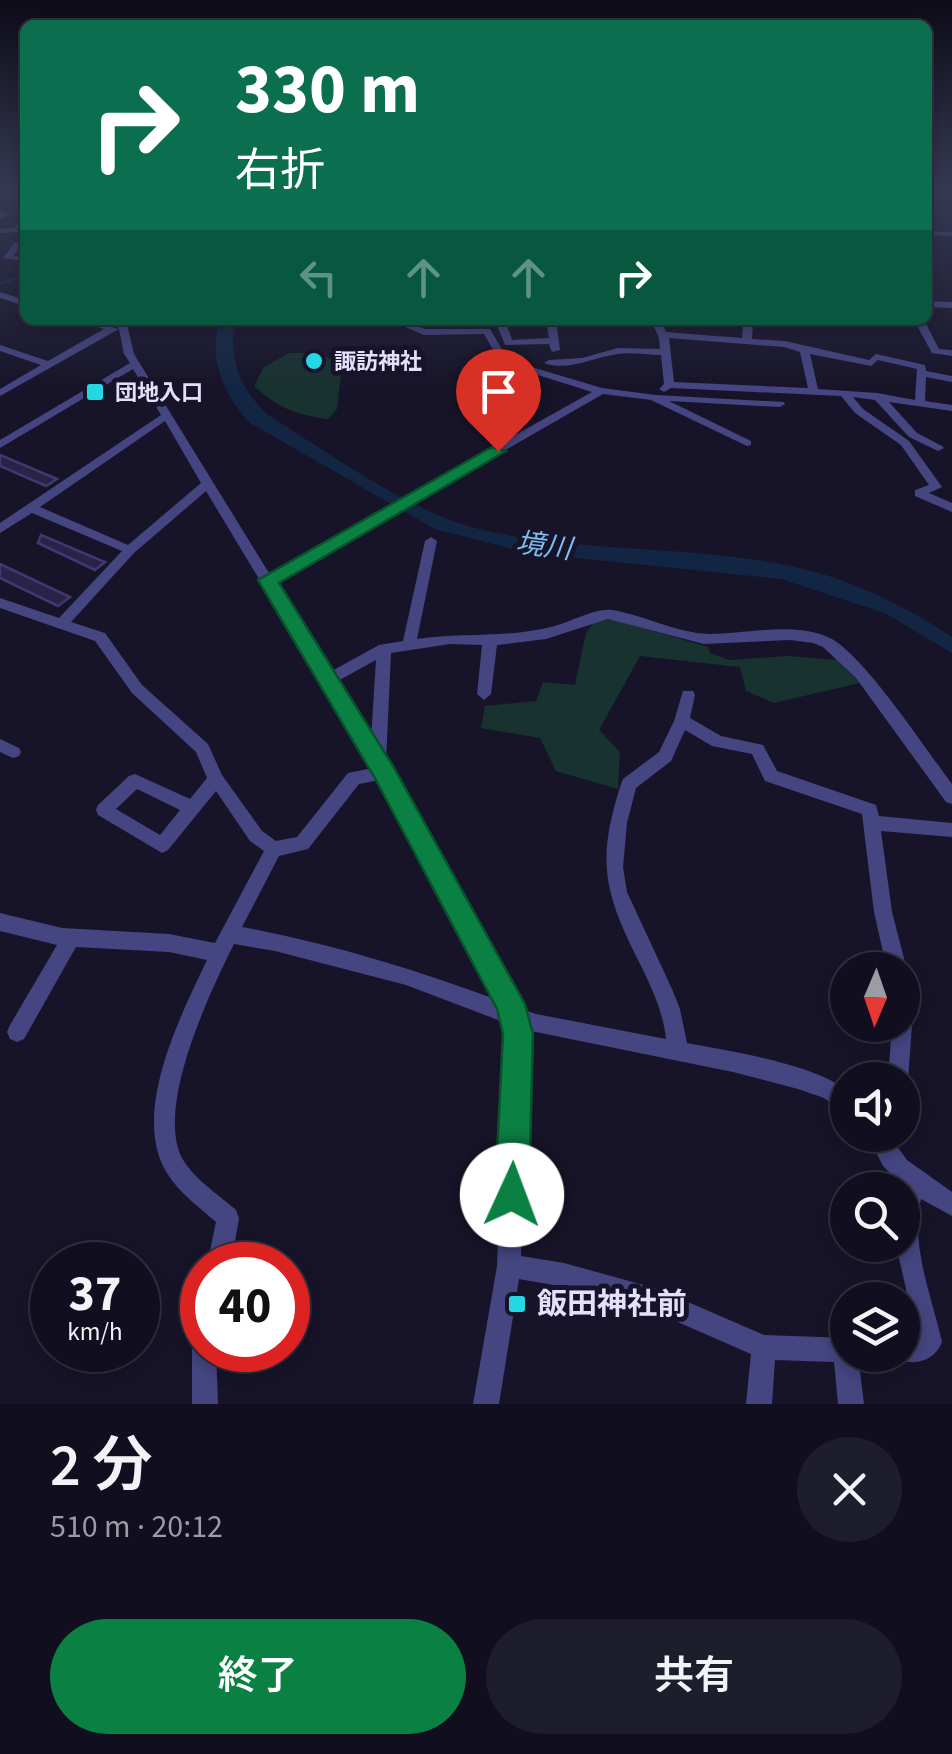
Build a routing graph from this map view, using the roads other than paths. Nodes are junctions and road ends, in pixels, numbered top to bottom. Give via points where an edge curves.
1 (946, 305) edge
2 (952, 321) edge
3 (408, 325) edge
4 (502, 325) edge
5 (552, 325) edge
6 (658, 325) edge
7 (748, 325) edge
8 (922, 325) edge
9 (118, 326) edge
10 (663, 335) junction
11 (555, 341) junction
12 (747, 341) junction
13 (0, 348) edge
14 (804, 350) junction
15 (666, 352) junction
16 (952, 353) edge
17 (134, 364) junction
18 (50, 365) junction
19 (546, 368) junction
20 (921, 374) junction
21 (952, 378) edge
22 (669, 385) junction
23 (602, 390) junction
24 (0, 393) edge
25 (814, 393) junction
26 (844, 393) junction
27 (877, 396) junction
28 (653, 397) junction
29 (920, 400) junction
30 (780, 404) dead end
31 (950, 406) edge
32 (167, 415) junction
33 (747, 443) dead end
34 (0, 445) edge
35 (938, 448) dead end
36 (208, 483) junction
37 (31, 508) junction
38 (952, 508) edge
39 (0, 528) edge
40 (431, 541) dead end
41 (130, 550) junction
42 (268, 580) junction
43 (0, 603) edge
44 (63, 622) junction
45 (490, 640) junction
46 (409, 644) junction
47 (384, 649) junction
48 (328, 680) junction
49 (484, 694) dead end
50 (688, 696) dead end
51 (682, 721) junction
52 (381, 768) junction
53 (216, 779) junction
54 (952, 797) edge
55 (190, 807) junction
56 (872, 823) junction
57 (952, 830) edge
58 (274, 849) junction
59 (0, 922) edge
60 (71, 938) junction
61 (224, 944) junction
62 (892, 952) edge
63 (516, 1018) junction
64 (17, 1032) dead end
65 (678, 1052) junction
66 (830, 1090) edge
67 (883, 1152) edge
68 (904, 1172) edge
69 (920, 1186) edge
70 (952, 1205) edge
71 (223, 1242) edge
72 (509, 1266) junction
73 (920, 1297) edge
74 (764, 1348) junction
75 (830, 1350) edge
76 (920, 1350) edge
77 (205, 1372) edge
78 (848, 1372) edge
79 (206, 1404) edge
80 (486, 1404) edge
81 (759, 1404) edge
82 (852, 1404) edge

1 - 2 street
3 - 19 street via 424,332 487,331 504,359
4 - 11 street via 508,343
5 - 11 street
6 - 10 street
7 - 12 street
8 - 16 street via 935,351
9 - 17 street
9 - 18 street
10 - 12 street
10 - 15 street
11 - 19 street
12 - 14 street
13 - 18 street
14 - 20 street via 870,363 876,356 922,367
14 - 25 street
15 - 19 street via 618,351
15 - 22 street
17 - 32 street
17 - 34 street
18 - 24 street
19 - 23 street
20 - 21 street
20 - 29 street
22 - 25 street
22 - 28 street
23 - 28 street
23 - 42 street
25 - 26 street
26 - 27 street
26 - 38 street via 905,444 936,487 919,493
27 - 29 street
27 - 35 street via 914,435
28 - 30 street
28 - 33 street
29 - 31 street
32 - 36 street
32 - 37 street
36 - 41 street
36 - 42 street
37 - 39 street
37 - 41 street
40 - 46 street
41 - 44 street
42 - 48 street
43 - 44 street
44 - 53 street via 106,643 129,680 202,748
45 - 46 street
45 - 49 street
45 - 54 street via 546,634 608,614 704,639 814,638 861,674
46 - 47 street
47 - 48 street
47 - 52 street
48 - 52 street
50 - 51 street
51 - 56 street via 718,742 757,749 771,776 870,810
51 - 65 street via 665,756 629,784 615,876 672,1010
52 - 58 street via 354,778 302,844
52 - 63 street
53 - 55 street
53 - 58 street via 256,836
55 - 55 street via 162,844 104,810 134,781
56 - 57 street
56 - 62 street
58 - 61 street
59 - 60 street
60 - 61 street
60 - 64 street
61 - 63 street via 275,942 406,976
61 - 71 street via 167,1089 162,1122 178,1171 228,1218
63 - 65 street
63 - 72 street
65 - 66 street
67 - 68 street
69 - 70 street
72 - 74 street via 658,1301
72 - 80 street
73 - 76 street via 930,1342
74 - 75 street
74 - 81 street
77 - 79 street
78 - 82 street

